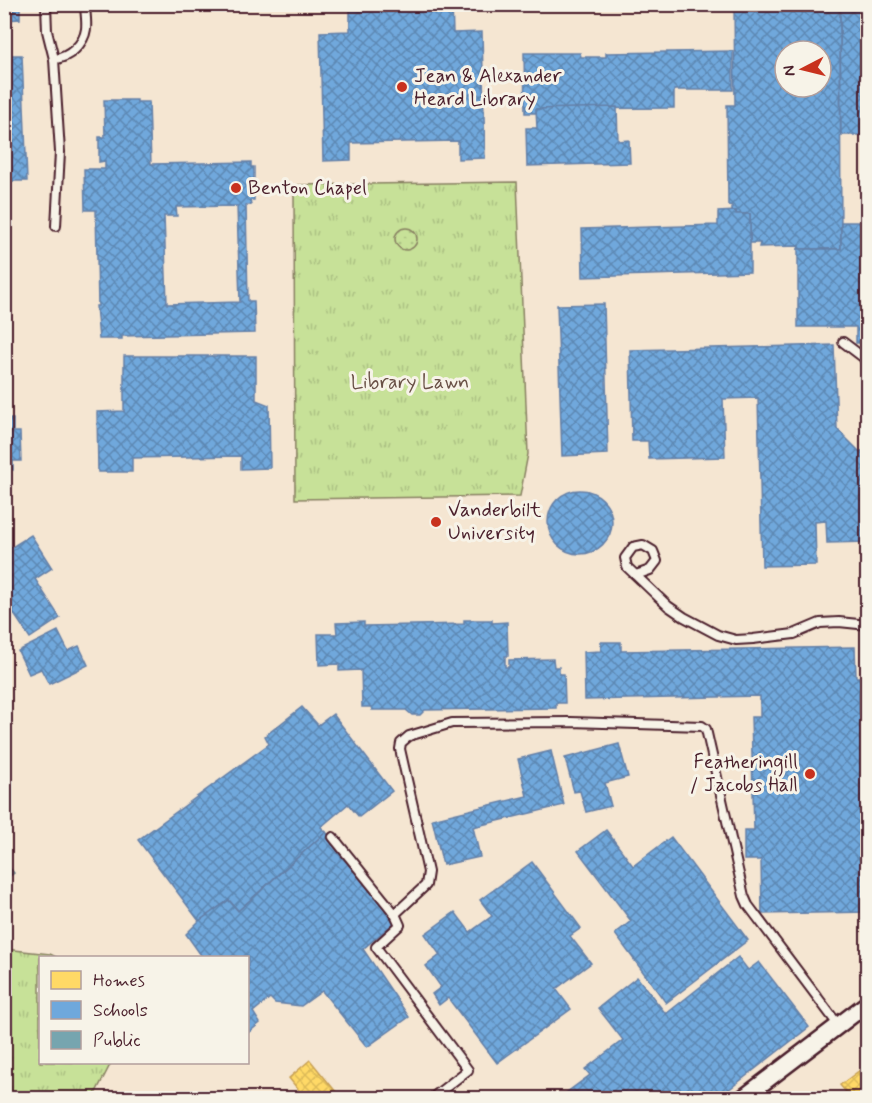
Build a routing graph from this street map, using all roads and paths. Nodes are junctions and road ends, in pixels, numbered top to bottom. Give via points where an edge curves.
1 (46, 4) edge
2 (85, 4) edge
3 (54, 59) junction
4 (56, 226) dead end
5 (843, 342) dead end
6 (867, 367) edge
7 (636, 576) junction
8 (867, 625) edge
9 (333, 837) dead end
10 (395, 914) junction
11 (867, 1003) edge
12 (839, 1026) junction
13 (432, 1098) edge
14 (743, 1098) edge

1 - 3 lane
2 - 3 lane via 86,30 78,48
3 - 4 lane via 60,152
5 - 6 lane via 864,358
7 - 7 lane via 627,567 626,558 633,547 644,545 653,551 657,561 650,570
7 - 8 lane via 684,617 736,640 794,634 820,623
9 - 10 lane
10 - 12 lane via 426,885 428,872 400,748 404,738 452,723 702,726 708,733 748,905
10 - 13 lane via 400,925 376,947 468,1070
11 - 12 street
12 - 14 street

